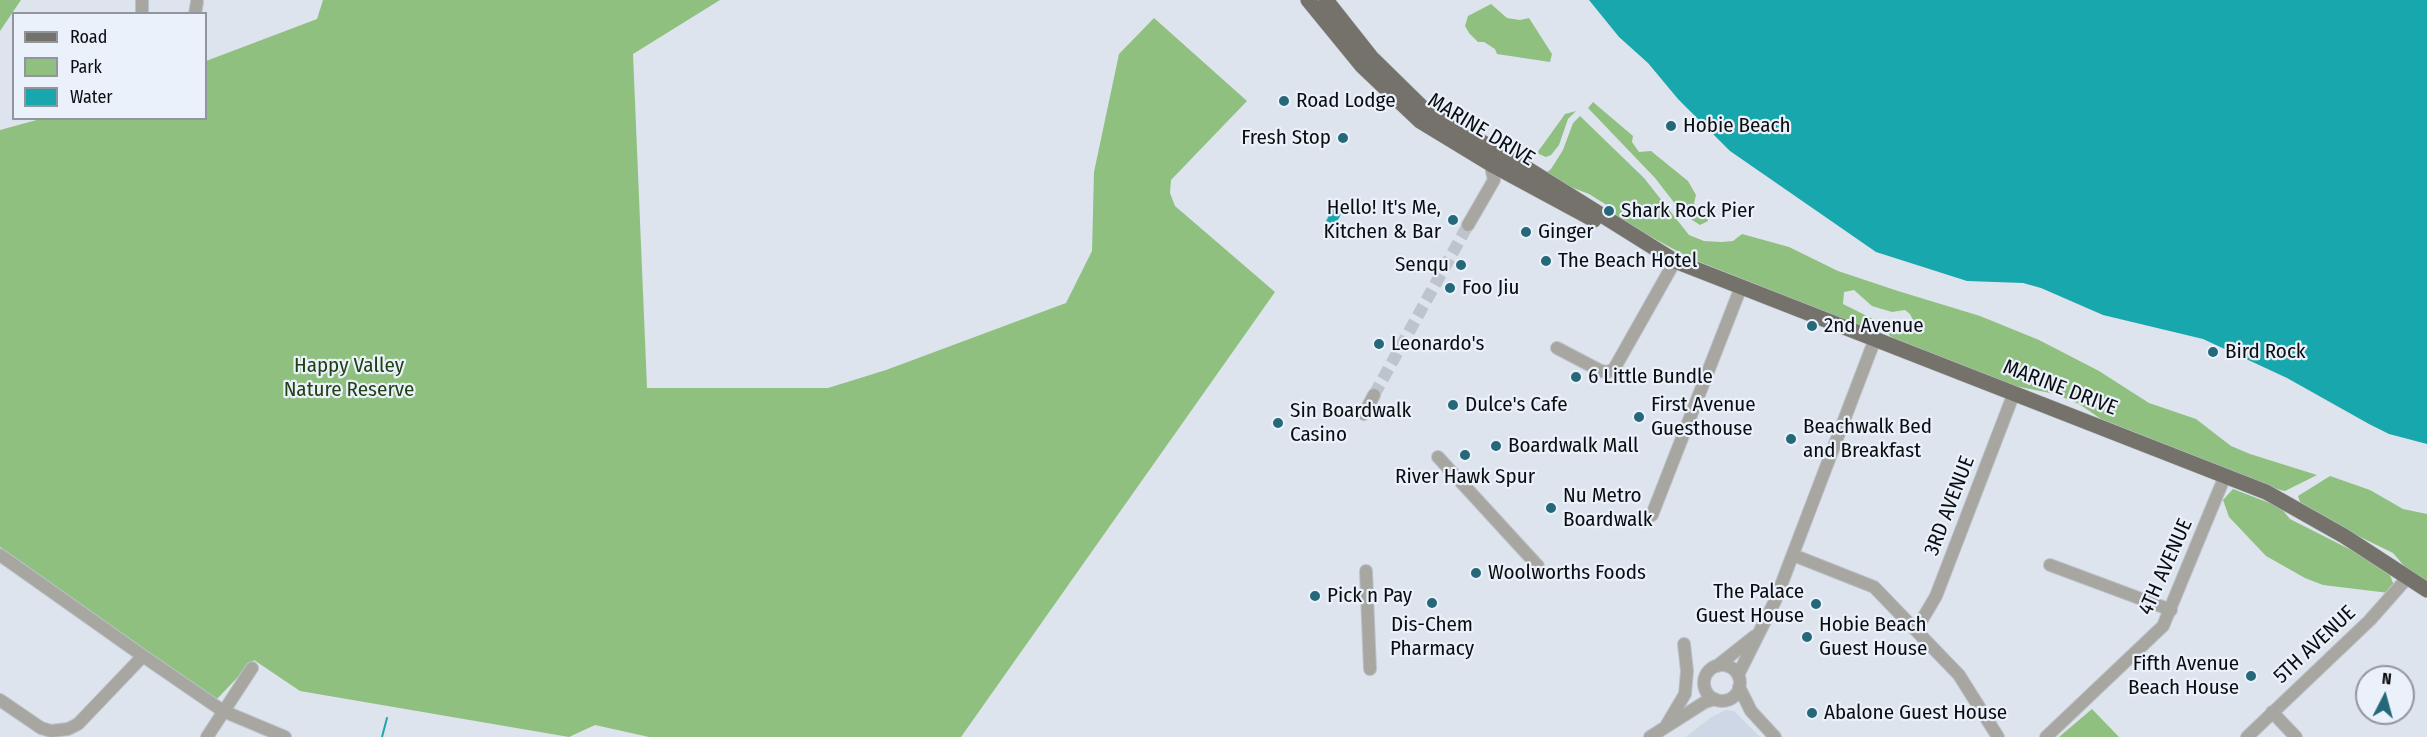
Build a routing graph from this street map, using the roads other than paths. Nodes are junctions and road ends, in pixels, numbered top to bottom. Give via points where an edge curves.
1 (1308, 0) edge
2 (1326, 0) edge
3 (1494, 166) junction
4 (1468, 225) tunnel mouth
5 (1669, 258) junction
6 (1741, 287) junction
7 (1875, 339) junction
8 (1557, 348) dead end
9 (2014, 393) junction
10 (1374, 395) tunnel mouth
11 (1364, 414) dead end
12 (1438, 457) dead end
13 (2225, 476) junction
14 (1652, 514) dead end
15 (0, 555) edge
16 (1793, 555) junction
17 (2050, 565) dead end
18 (1538, 566) dead end
19 (1366, 572) dead end
20 (2408, 577) junction
21 (2427, 590) edge
22 (2171, 610) junction
23 (1762, 629) junction
24 (1916, 630) junction
25 (1683, 644) dead end
26 (143, 656) junction
27 (1716, 666) junction
28 (252, 668) dead end
29 (1370, 669) dead end
30 (1739, 681) junction
31 (1705, 687) junction
32 (1721, 699) junction
33 (0, 700) edge
34 (223, 711) junction
35 (1751, 711) junction
36 (2272, 712) junction
37 (1670, 723) junction
38 (207, 737) edge
39 (285, 737) edge
40 (1650, 737) edge
41 (1775, 737) edge
42 (1998, 737) edge
43 (2046, 737) edge
44 (2247, 737) edge
45 (2296, 737) edge

1 - 3 main road, MARINE DRIVE via 1346,49 1411,113
2 - 5 main road, MARINE DRIVE via 1371,57 1424,108 1553,183
3 - 4 street via 1494,180
3 - 5 main road, MARINE DRIVE via 1643,248
5 - 6 main road, MARINE DRIVE
5 - 8 street via 1614,369 1601,371
6 - 7 main road, MARINE DRIVE
6 - 14 street
7 - 9 main road, MARINE DRIVE
7 - 16 street
9 - 13 main road, MARINE DRIVE
9 - 24 street, 3RD AVENUE via 1936,596
10 - 11 street
12 - 18 street
13 - 20 main road, MARINE DRIVE via 2297,508
13 - 22 street, 4TH AVENUE
15 - 26 street
16 - 23 street
16 - 24 street via 1874,587
17 - 22 street
19 - 29 street
20 - 21 main road, MARINE DRIVE
20 - 36 street, 5TH AVENUE via 2370,620
22 - 43 street, 4TH AVENUE via 2159,631
23 - 27 street
23 - 30 street
24 - 42 street via 1959,675
25 - 37 street via 1685,694
26 - 33 street via 78,724 68,729 41,728
26 - 34 street
27 - 30 street via 1726,666
27 - 31 street via 1706,676
28 - 34 street
30 - 32 street
30 - 35 street
31 - 32 street
31 - 37 street
32 - 35 street
32 - 37 street
34 - 38 street
34 - 39 street
35 - 41 street
36 - 44 street, 5TH AVENUE
36 - 45 street
37 - 40 street

